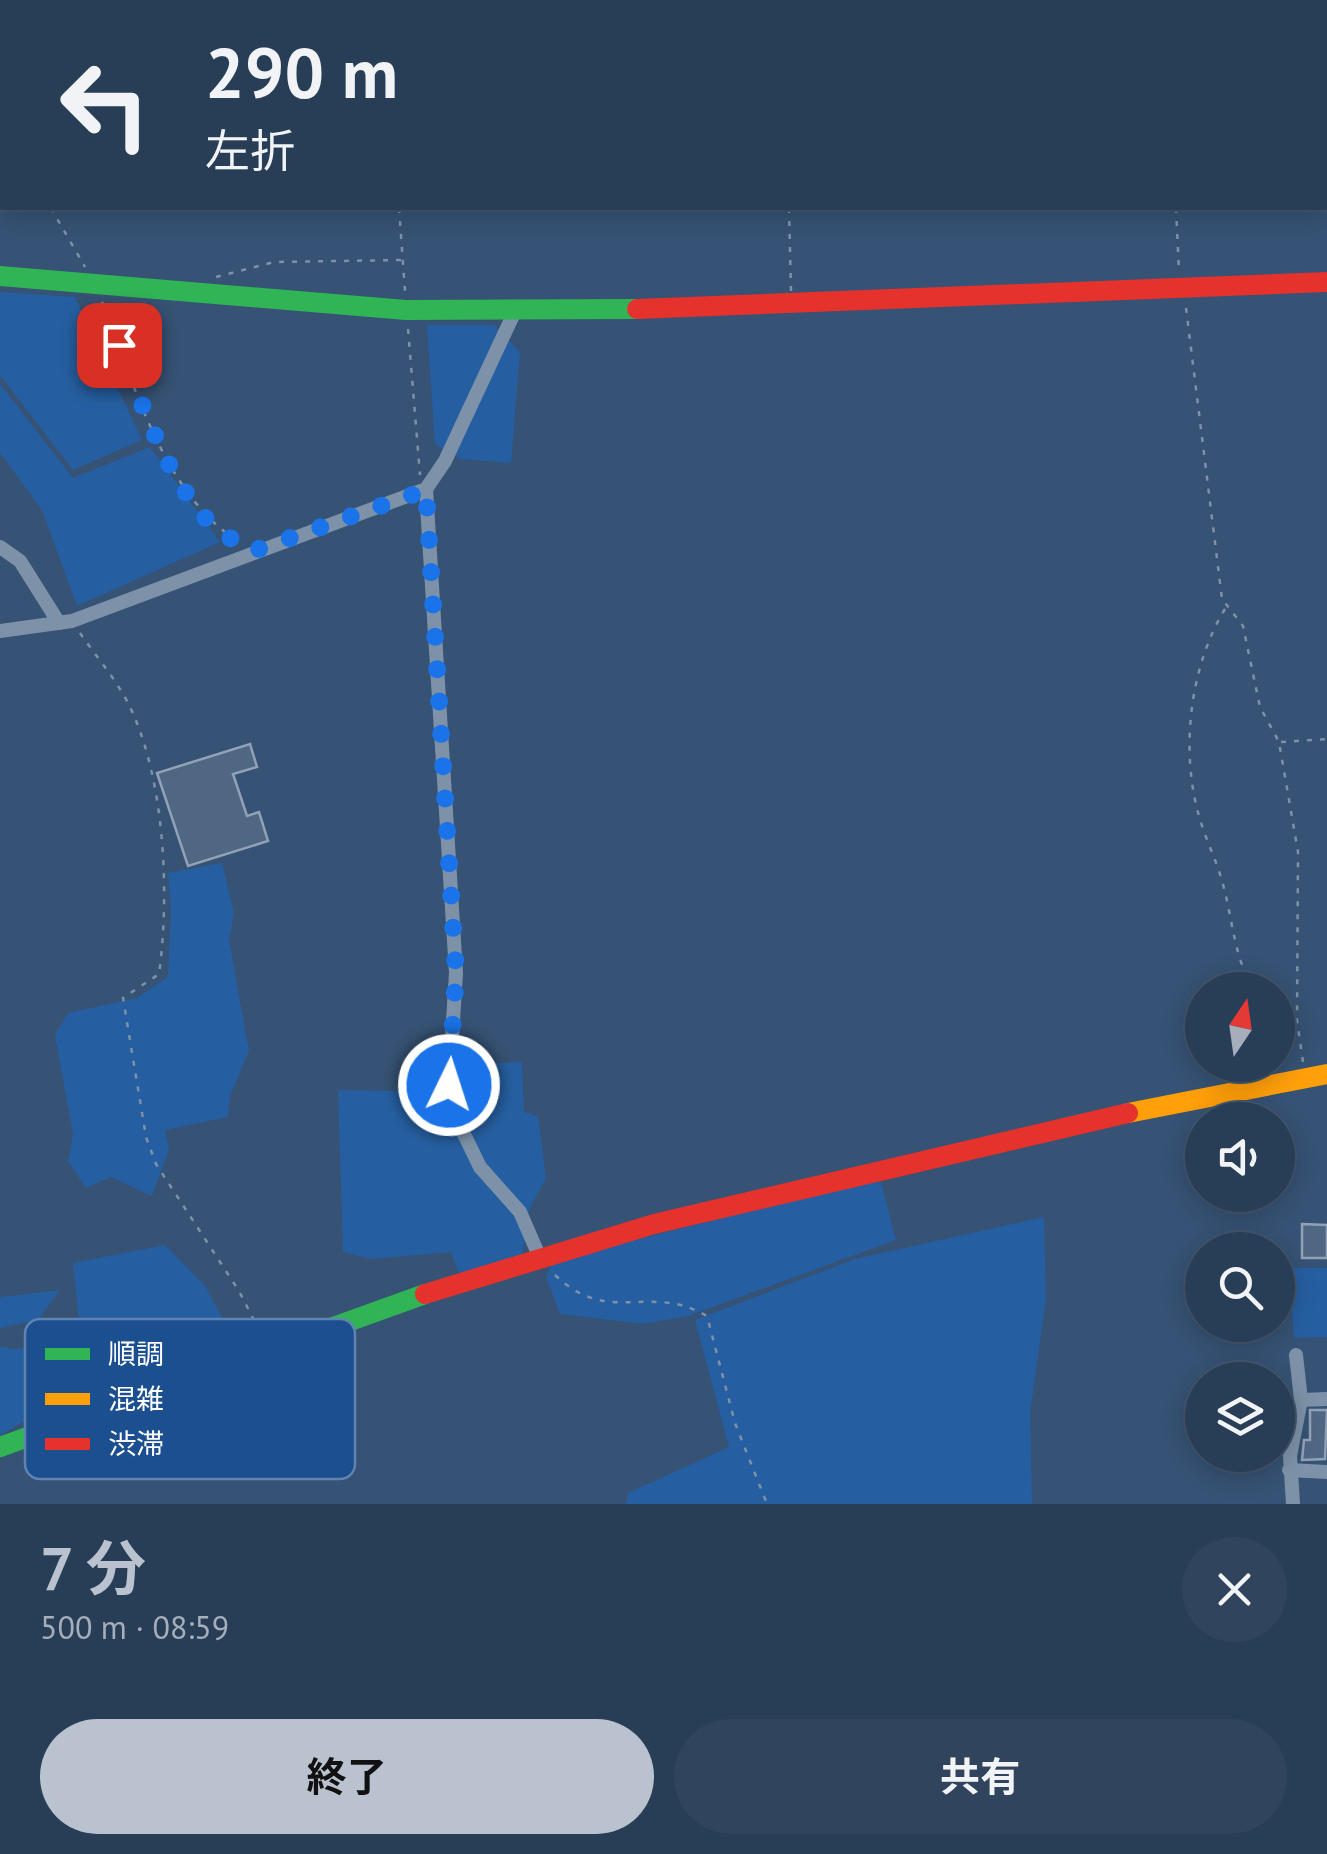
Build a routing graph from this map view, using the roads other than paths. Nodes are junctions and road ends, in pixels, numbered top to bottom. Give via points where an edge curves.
1 (0, 276) edge
2 (1327, 282) edge
3 (515, 312) junction
4 (426, 490) junction
5 (0, 547) edge
6 (65, 622) junction
7 (0, 631) edge
8 (1316, 1076) edge
9 (540, 1258) junction
10 (355, 1321) edge
11 (1296, 1356) dead end
12 (1300, 1400) junction
13 (1327, 1400) edge
14 (1295, 1432) edge
15 (25, 1439) edge
16 (0, 1448) edge
17 (1295, 1470) edge
18 (1289, 1472) edge
19 (1327, 1472) edge
20 (1293, 1504) edge

1 - 3 street via 406,310
2 - 3 street
3 - 4 street
4 - 6 street
4 - 9 street via 456,973 449,1085 480,1167 520,1212
5 - 6 street via 20,561
6 - 7 street
8 - 9 street via 836,1179
9 - 10 street
11 - 12 street
12 - 13 street
12 - 14 street
15 - 16 street
17 - 19 street
18 - 20 street

